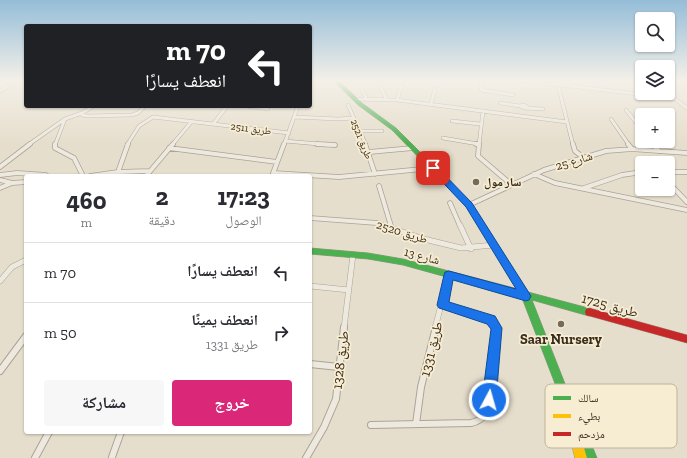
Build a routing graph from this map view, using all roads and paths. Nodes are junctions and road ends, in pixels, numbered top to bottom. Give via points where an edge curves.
1 (357, 101) edge
2 (409, 101) edge
3 (562, 101) edge
4 (678, 101) edge
5 (500, 103) dead end
6 (431, 104) joint
7 (348, 105) dead end
8 (524, 107) junction
9 (91, 108) edge
10 (143, 108) edge
11 (225, 108) edge
12 (261, 108) edge
13 (297, 108) edge
14 (687, 108) edge
15 (268, 109) dead end
16 (543, 109) dead end
17 (626, 110) dead end
18 (482, 111) junction
19 (82, 113) junction
20 (294, 117) junction
21 (525, 117) junction
22 (354, 118) junction
23 (65, 119) junction
24 (611, 119) dead end
25 (634, 120) edge
26 (192, 121) junction
27 (452, 121) dead end
28 (567, 122) junction
29 (214, 123) junction
30 (480, 124) junction
31 (382, 130) dead end
32 (360, 131) junction
33 (289, 133) junction
34 (443, 138) dead end
35 (285, 141) junction
36 (478, 144) junction
37 (335, 145) dead end
38 (169, 148) junction
39 (413, 148) junction
40 (656, 148) edge
41 (632, 149) junction
42 (659, 151) junction
43 (369, 152) junction
44 (687, 153) edge
45 (584, 158) junction
46 (277, 162) junction
47 (0, 167) edge
48 (433, 168) junction
49 (150, 170) junction
50 (118, 172) junction
51 (675, 172) edge
52 (687, 172) edge
53 (635, 173) edge
54 (38, 174) edge
55 (82, 174) edge
56 (104, 174) edge
57 (147, 174) edge
58 (273, 174) edge
59 (375, 174) junction
60 (534, 174) junction
61 (0, 175) edge
62 (312, 176) edge
63 (0, 180) edge
64 (24, 182) edge
65 (12, 183) junction
66 (0, 184) edge
67 (512, 185) junction
68 (379, 186) dead end
69 (0, 188) edge
70 (582, 189) junction
71 (675, 189) edge
72 (687, 202) edge
73 (450, 203) dead end
74 (469, 205) junction
75 (687, 210) edge
76 (312, 218) edge
77 (391, 227) junction
78 (494, 245) junction
79 (471, 249) junction
80 (312, 251) edge
81 (353, 255) junction
82 (24, 261) edge
83 (449, 275) junction
84 (0, 281) edge
85 (312, 286) edge
86 (348, 290) junction
87 (526, 296) junction
88 (442, 305) junction
89 (24, 339) edge
90 (687, 339) edge
91 (312, 364) edge
92 (339, 367) junction
93 (0, 371) edge
94 (560, 384) edge
95 (416, 424) junction
96 (371, 425) dead end
97 (48, 434) edge
98 (120, 434) edge
99 (578, 448) edge
100 (587, 448) edge
101 (112, 457) dead end
102 (35, 458) edge
103 (306, 458) edge
104 (581, 458) edge
105 (591, 458) edge

1 - 39 street via 394,129
2 - 6 street
3 - 28 street
4 - 14 street
5 - 8 street
6 - 18 street
7 - 22 street, طريق 2521
8 - 16 street
8 - 21 street
9 - 19 street
10 - 19 street via 132,115 87,116
11 - 29 street, طريق 2511
12 - 15 street
13 - 20 street
17 - 25 street
18 - 21 street
18 - 30 street
19 - 23 street
20 - 22 street
20 - 33 street
21 - 28 street
22 - 32 street, طريق 2521
23 - 47 street
23 - 55 street via 55,144 56,148 74,156
24 - 41 street
26 - 29 street, طريق 2511
26 - 38 street
26 - 50 street, طريق 2511 via 156,116 150,118 130,137
27 - 30 street
28 - 45 street via 575,151
29 - 33 street, طريق 2511
30 - 36 street
31 - 32 street
32 - 43 street, طريق 2521
33 - 35 street
34 - 36 street
35 - 37 street
35 - 46 street
36 - 67 street via 478,156
38 - 46 street
38 - 49 street
39 - 43 street
39 - 48 street
40 - 42 street
41 - 42 street, شارع 25
41 - 45 street, شارع 25 via 612,150
42 - 44 street, شارع 25
43 - 59 street, طريق 2521
45 - 60 street, شارع 25
46 - 58 street
48 - 59 street, طريق 2521
48 - 74 street
49 - 50 street
49 - 57 street
50 - 56 street
51 - 52 street
53 - 70 street
54 - 61 street
59 - 62 street, طريق 2521
60 - 67 street, شارع 25
60 - 70 street via 555,183
63 - 65 street
64 - 65 street
65 - 66 street
65 - 69 street
67 - 74 street, شارع 25
68 - 77 street
70 - 75 street
71 - 72 street
73 - 79 street
74 - 78 street
76 - 77 street, طريق 2520
77 - 79 street, طريق 2520 via 424,239
78 - 79 street, طريق 2520
78 - 87 street
80 - 81 street, شارع 13
81 - 83 street, شارع 13 via 403,262
81 - 86 street, طريق 1328
82 - 84 street via 15,264
83 - 87 street, شارع 13
83 - 88 street, طريق 1331
85 - 86 street
86 - 92 street, طريق 1328
87 - 90 street, طريق 1725
87 - 94 street
88 - 95 street, طريق 1331 via 417,409
88 - 95 street via 491,320 497,328 488,408 481,418 470,424
89 - 93 street
91 - 92 street
92 - 103 street, طريق 1328 via 336,399 331,413
95 - 96 street
97 - 102 street
98 - 101 street
99 - 104 street
100 - 105 street

